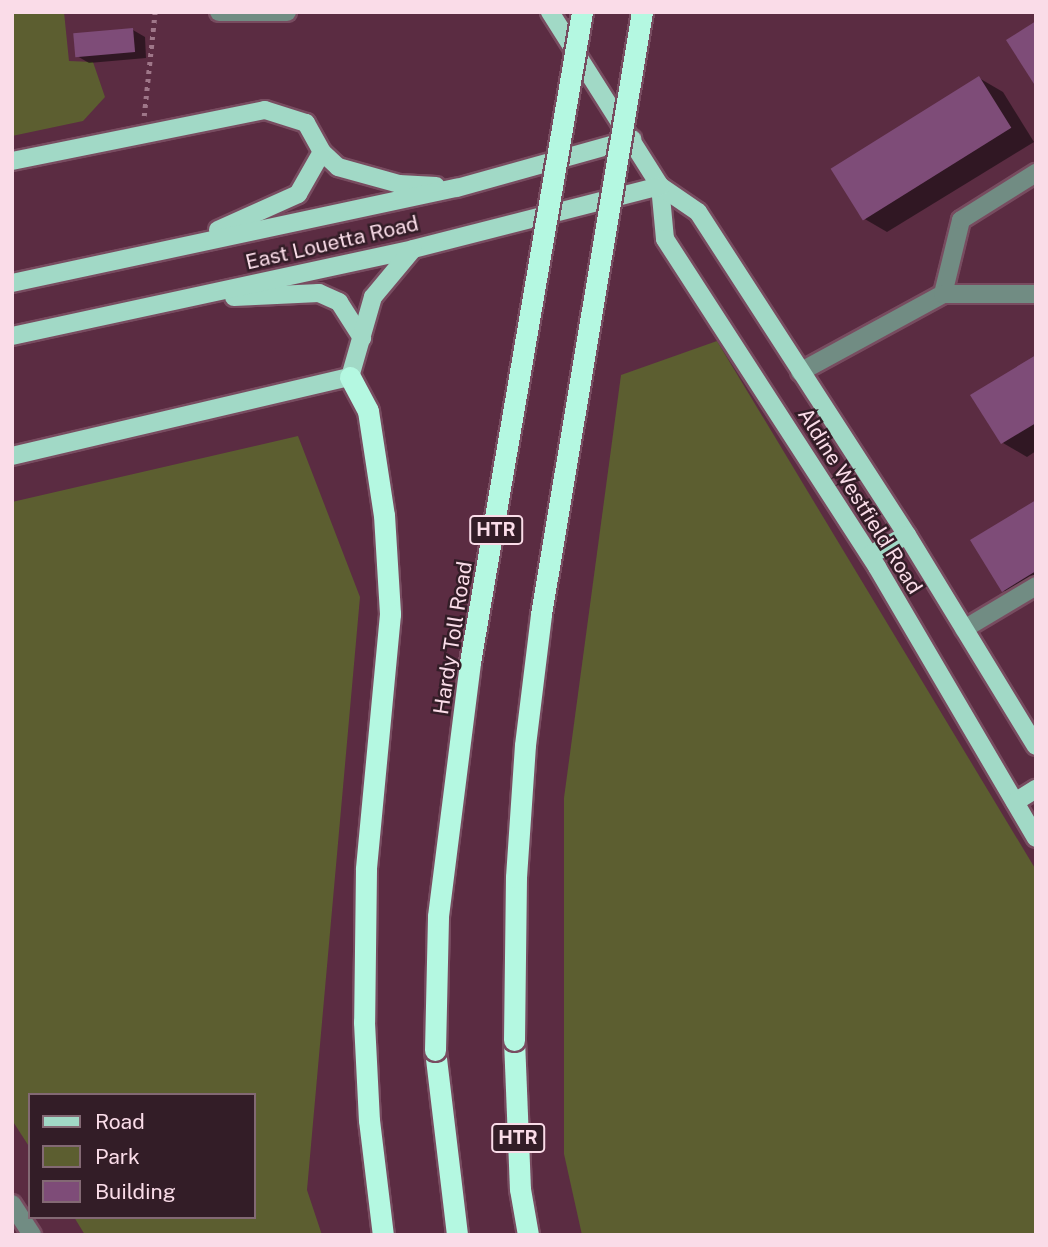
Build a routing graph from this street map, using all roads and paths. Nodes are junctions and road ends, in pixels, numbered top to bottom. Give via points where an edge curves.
1 (155, 12) edge
2 (219, 12) edge
3 (287, 12) edge
4 (550, 12) edge
5 (582, 12) edge
6 (642, 12) edge
7 (142, 134) junction
8 (633, 139) junction
9 (322, 152) junction
10 (12, 161) edge
11 (1036, 173) edge
12 (660, 186) junction
13 (457, 188) junction
14 (170, 249) junction
15 (413, 249) junction
16 (12, 283) edge
17 (943, 294) junction
18 (1036, 294) edge
19 (180, 300) junction
20 (12, 336) edge
21 (362, 338) junction
22 (800, 372) junction
23 (350, 377) junction
24 (12, 456) edge
25 (907, 535) junction
26 (870, 555) junction
27 (1036, 586) edge
28 (964, 629) junction
29 (1035, 742) edge
30 (1036, 789) edge
31 (1015, 802) junction
32 (1036, 838) edge
33 (12, 1204) edge
34 (32, 1235) edge
35 (383, 1235) edge
36 (457, 1235) edge
37 (528, 1235) edge

1 - 7 path
2 - 3 street
4 - 8 main road, Aldine Westfield Road
5 - 36 highway, Hardy Toll Road / HTR, bridge via 471,662 438,916 435,1050
6 - 37 highway, HTR, bridge via 539,628 516,877 514,1040 520,1189
7 - 9 main road via 265,110 306,123
7 - 10 main road
8 - 12 main road, Aldine Westfield Road
8 - 13 main road, East Louetta Road
9 - 13 main road via 338,167 361,174 399,184
9 - 14 main road via 298,194 273,209
11 - 17 street via 961,220
12 - 15 main road, East Louetta Road
12 - 22 main road, Aldine Westfield Road via 698,212
12 - 26 main road, Aldine Westfield Road via 665,239
13 - 14 main road, East Louetta Road
14 - 16 main road, East Louetta Road
15 - 19 main road, East Louetta Road
15 - 21 main road via 373,297
17 - 18 street
17 - 22 street
19 - 20 main road, East Louetta Road
19 - 21 main road via 319,293 339,302
21 - 23 main road
22 - 25 main road, Aldine Westfield Road
23 - 24 main road
23 - 35 highway via 368,411 384,515 390,614 366,869 364,1022 369,1120
25 - 26 main road
25 - 28 main road, Aldine Westfield Road
26 - 31 main road, Aldine Westfield Road
27 - 28 street
28 - 29 main road, Aldine Westfield Road
30 - 31 main road
31 - 32 main road, Aldine Westfield Road
33 - 34 street

